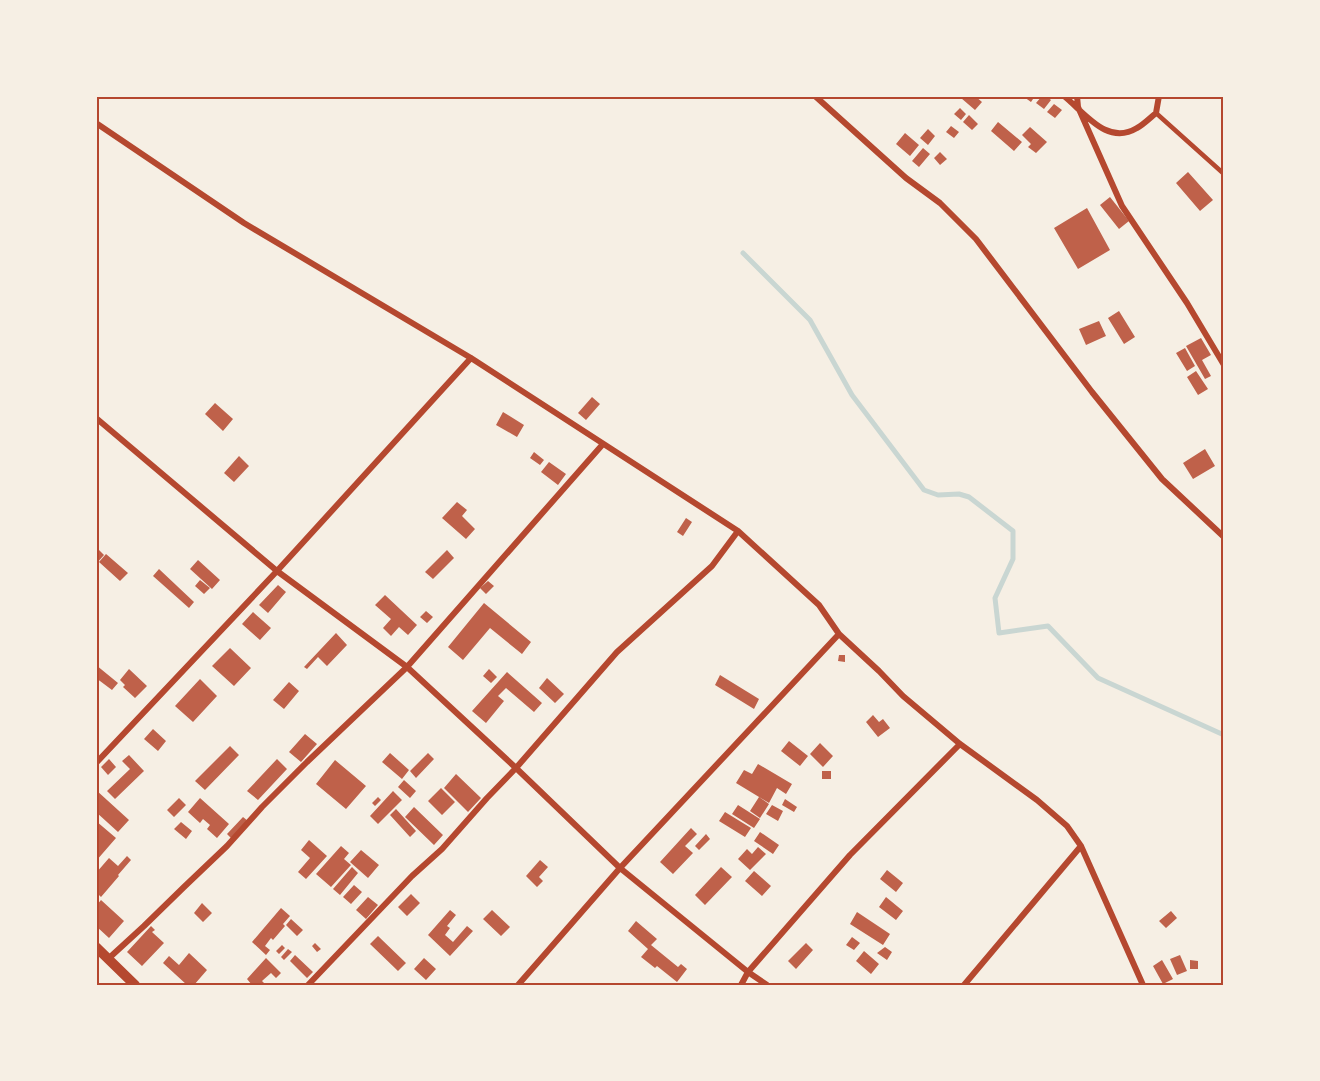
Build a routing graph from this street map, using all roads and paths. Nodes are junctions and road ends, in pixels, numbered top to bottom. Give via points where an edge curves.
1 (815, 96) edge
2 (1064, 96) edge
3 (1077, 96) edge
4 (1159, 96) edge
5 (1078, 107) junction
6 (1156, 113) junction
7 (96, 123) edge
8 (1224, 174) edge
9 (471, 358) junction
10 (1224, 365) edge
11 (96, 418) edge
12 (603, 444) junction
13 (738, 531) junction
14 (1224, 537) edge
15 (277, 571) junction
16 (839, 634) junction
17 (407, 667) junction
18 (960, 744) junction
19 (96, 763) edge
20 (516, 768) junction
21 (1081, 846) junction
22 (620, 868) junction
23 (96, 947) edge
24 (108, 959) junction
25 (748, 972) junction
26 (135, 985) edge
27 (308, 985) edge
28 (518, 985) edge
29 (741, 985) edge
30 (766, 985) edge
31 (964, 985) edge
32 (1143, 985) edge

1 - 14 street via 906,178 940,203 976,240 1162,479
2 - 5 street
3 - 5 street
4 - 6 street
5 - 6 street via 1104,130 1120,135 1136,129
5 - 10 street via 1122,206
6 - 8 lane
7 - 9 street via 244,223
9 - 12 street
9 - 15 street
11 - 15 street
12 - 13 street
12 - 17 street
13 - 16 street via 819,605
13 - 20 street via 712,566 616,652
15 - 17 street
15 - 19 street
16 - 18 street
16 - 22 street
17 - 20 street
17 - 24 street
18 - 21 street via 1037,800 1067,826
18 - 25 street via 850,855
20 - 22 street
20 - 27 street
21 - 31 street
21 - 32 street
22 - 25 street
22 - 28 street
23 - 24 street
24 - 26 street
25 - 29 street
25 - 30 street

